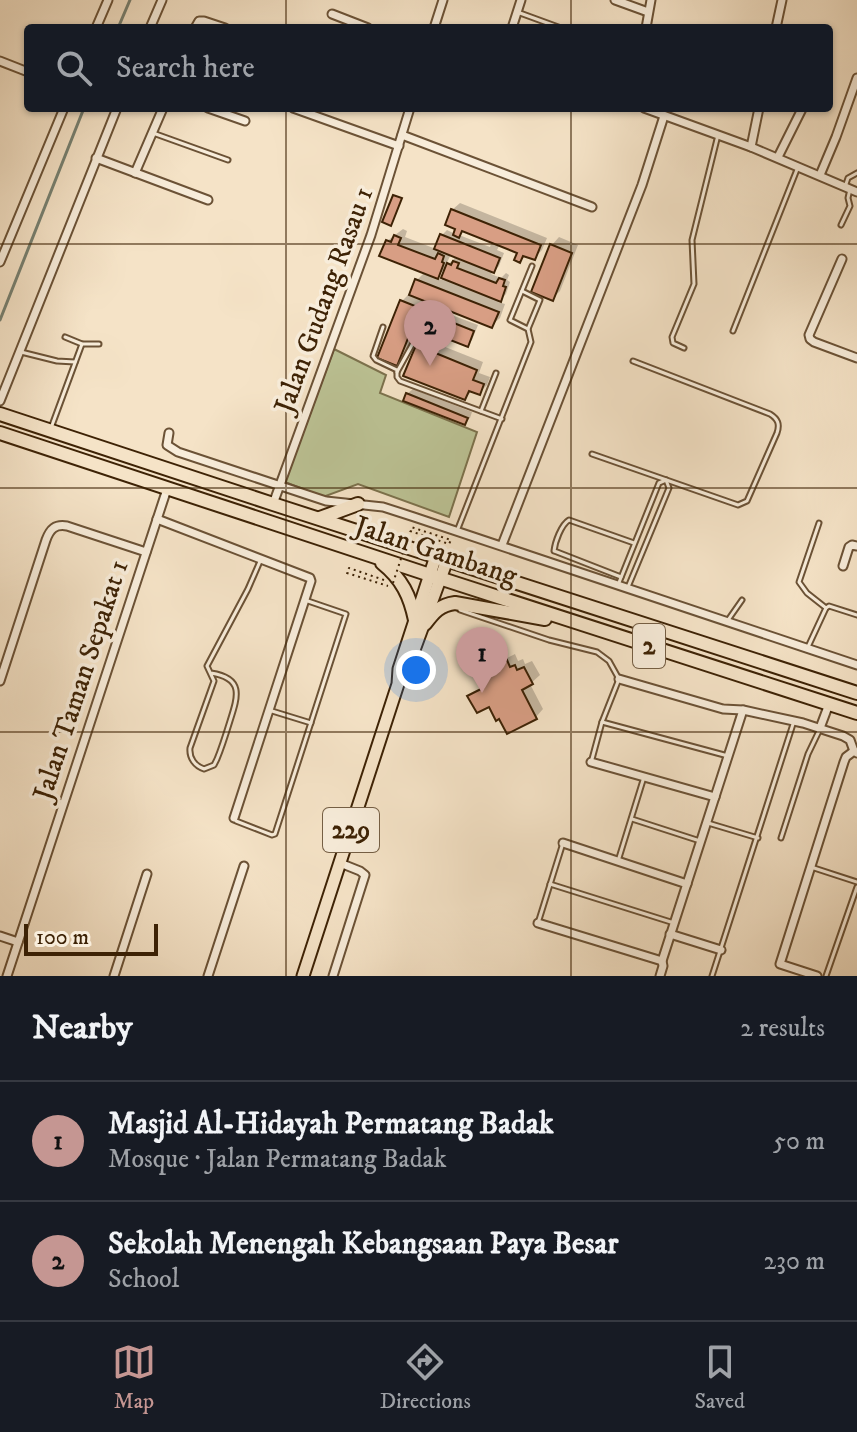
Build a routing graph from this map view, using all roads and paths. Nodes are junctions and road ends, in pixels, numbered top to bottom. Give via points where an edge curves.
1 (108, 0) edge
2 (162, 0) edge
3 (443, 0) edge
4 (521, 0) edge
5 (615, 0) edge
6 (651, 0) edge
7 (782, 0) edge
8 (517, 12) junction
9 (648, 12) junction
10 (332, 14) dead end
11 (98, 24) edge
12 (152, 24) edge
13 (358, 24) edge
14 (438, 24) edge
15 (513, 24) edge
16 (550, 24) edge
17 (646, 24) edge
18 (777, 24) edge
19 (0, 61) edge
20 (24, 70) edge
21 (857, 78) edge
22 (855, 88) edge
23 (62, 112) edge
24 (115, 112) edge
25 (161, 112) edge
26 (219, 112) edge
27 (304, 112) edge
28 (409, 112) edge
29 (654, 112) edge
30 (758, 112) edge
31 (800, 112) edge
32 (664, 116) junction
33 (245, 121) dead end
34 (153, 133) junction
35 (402, 135) junction
36 (718, 135) junction
37 (399, 146) junction
38 (751, 147) junction
39 (778, 157) junction
40 (96, 158) junction
41 (228, 160) dead end
42 (799, 166) junction
43 (135, 173) junction
44 (857, 173) edge
45 (820, 175) junction
46 (851, 189) edge
47 (208, 200) dead end
48 (592, 207) dead end
49 (841, 225) dead end
50 (842, 259) dead end
51 (0, 262) edge
52 (532, 266) dead end
53 (522, 291) junction
54 (428, 306) dead end
55 (383, 327) dead end
56 (528, 329) junction
57 (733, 331) dead end
58 (65, 337) dead end
59 (82, 344) junction
60 (99, 344) dead end
61 (684, 348) dead end
62 (20, 351) junction
63 (857, 358) edge
64 (633, 361) dead end
65 (75, 362) junction
66 (397, 372) junction
67 (496, 373) dead end
68 (0, 401) edge
69 (481, 411) junction
70 (0, 414) edge
71 (502, 419) junction
72 (50, 430) junction
73 (0, 433) edge
74 (169, 433) dead end
75 (592, 454) dead end
76 (666, 480) junction
77 (280, 486) junction
78 (167, 489) junction
79 (273, 504) junction
80 (358, 504) junction
81 (320, 518) junction
82 (157, 519) junction
83 (819, 523) dead end
84 (411, 527) dead end
85 (457, 531) junction
86 (635, 543) junction
87 (502, 545) junction
88 (853, 547) edge
89 (146, 552) junction
90 (374, 557) junction
91 (442, 558) junction
92 (261, 559) junction
93 (843, 566) dead end
94 (435, 577) junction
95 (620, 581) junction
96 (388, 586) dead end
97 (627, 588) junction
98 (305, 600) junction
99 (742, 600) dead end
100 (445, 604) junction
101 (826, 608) junction
102 (857, 615) edge
103 (420, 622) junction
104 (727, 622) junction
105 (599, 630) junction
106 (807, 649) junction
107 (857, 665) edge
108 (402, 671) junction
109 (211, 673) junction
110 (425, 678) dead end
111 (619, 679) junction
112 (0, 681) edge
113 (857, 693) edge
114 (829, 704) junction
115 (269, 710) junction
116 (743, 710) junction
117 (857, 713) edge
118 (794, 721) junction
119 (602, 722) junction
120 (311, 723) junction
121 (820, 728) junction
122 (855, 752) edge
123 (728, 756) junction
124 (591, 762) joint
125 (644, 777) junction
126 (715, 797) junction
127 (234, 818) joint
128 (632, 819) junction
129 (707, 822) junction
130 (758, 838) junction
131 (781, 838) dead end
132 (701, 841) junction
133 (563, 843) joint
134 (618, 861) junction
135 (340, 863) junction
136 (244, 866) dead end
137 (811, 867) junction
138 (147, 874) dead end
139 (550, 884) junction
140 (687, 884) junction
141 (857, 884) edge
142 (538, 923) joint
143 (674, 923) junction
144 (670, 934) junction
145 (0, 936) edge
146 (18, 942) junction
147 (721, 950) junction
148 (662, 961) junction
149 (7, 976) edge
150 (114, 976) edge
151 (208, 976) edge
152 (303, 976) edge
153 (333, 976) edge
154 (660, 976) edge
155 (712, 976) edge
156 (817, 976) edge
157 (826, 976) edge

1 - 11 street
2 - 12 street
3 - 14 street
4 - 8 street
5 - 9 street
6 - 9 street
7 - 18 street
8 - 15 street
8 - 16 lane
9 - 17 street
10 - 13 street
19 - 20 street
21 - 22 street
22 - 45 street
23 - 51 street
24 - 40 street
25 - 34 street
26 - 33 street
27 - 37 street
28 - 35 street, Jalan Gudang Rasau 1
29 - 32 street
30 - 38 street
31 - 39 street
32 - 36 street
32 - 87 street
34 - 41 lane
34 - 43 street
35 - 37 street, Jalan Gudang Rasau 1
35 - 48 street
36 - 38 street
36 - 61 lane via 692,240 694,284 672,337
37 - 77 street, Jalan Gudang Rasau 1
38 - 39 street
39 - 42 street
40 - 43 street
40 - 62 street
42 - 45 street
42 - 57 lane
43 - 47 street
44 - 46 lane via 848,178
45 - 46 street
46 - 49 lane
50 - 63 street via 809,335 814,342
52 - 53 lane
53 - 56 lane via 540,300
53 - 56 lane via 510,320
54 - 66 lane
55 - 66 lane via 373,356
56 - 71 lane via 531,342
58 - 59 lane
59 - 60 lane
59 - 65 lane
62 - 65 lane
62 - 68 street
64 - 76 lane via 770,414 778,423 744,504
65 - 72 lane
66 - 69 lane via 400,381
67 - 69 lane
69 - 71 lane
70 - 72 highway, Jalan Gambang / 2
71 - 85 lane
72 - 79 highway, Jalan Gambang / 2
73 - 78 highway, Jalan Gambang / 2
74 - 77 street via 167,445 178,452
75 - 76 lane
76 - 86 lane via 659,483
76 - 97 lane via 669,488
77 - 79 street, Jalan Gudang Rasau 1
77 - 80 street via 326,501
78 - 82 street, Jalan Taman Sepakat 1
78 - 90 highway, Jalan Gambang / 2
79 - 81 highway, Jalan Gambang / 2
80 - 81 highway
80 - 85 street
81 - 91 highway, Jalan Gambang / 2
82 - 89 street, Jalan Taman Sepakat 1
82 - 92 street
83 - 101 lane via 799,582
84 - 96 path, bridge via 451,540 449,544 410,531 393,583 349,568 347,573
85 - 87 street
86 - 95 lane
86 - 95 lane via 569,520 554,546 554,551
87 - 95 street
88 - 93 street
89 - 112 street via 55,526
89 - 146 street, Jalan Taman Sepakat 1
90 - 94 highway, Jalan Gambang / 2
90 - 103 highway via 403,584
91 - 94 main road, 229
91 - 113 highway, Jalan Gambang / 2
92 - 98 street via 310,578
92 - 109 lane via 207,666
94 - 103 main road, 229
94 - 105 highway, Jalan Gambang / 2
95 - 97 street
97 - 104 street
98 - 115 street
98 - 120 lane via 346,614
99 - 104 lane
100 - 103 highway
100 - 105 highway via 465,603
100 - 111 lane via 597,652
101 - 102 lane
101 - 106 lane
103 - 108 main road, 229
104 - 106 street
105 - 114 highway, Jalan Gambang / 2
106 - 107 street
108 - 110 lane
108 - 135 main road, 229
109 - 109 lane via 214,681 189,754 204,769 217,759 237,699 230,679
111 - 116 street
111 - 119 lane
114 - 117 highway, Jalan Gambang / 2
114 - 121 street
115 - 120 lane
115 - 127 street
116 - 118 street
116 - 123 street
118 - 121 street
118 - 130 lane
119 - 123 lane
119 - 124 lane
120 - 127 lane via 275,834
121 - 122 street via 850,740
121 - 131 lane
122 - 137 street via 844,762
123 - 126 street
124 - 125 street
125 - 126 street
125 - 128 lane
126 - 129 street
128 - 132 lane
128 - 134 lane
129 - 130 lane
129 - 132 street
130 - 147 lane
132 - 140 street
133 - 134 street
133 - 139 lane
134 - 140 street
135 - 152 main road, 229
135 - 153 street via 365,875
136 - 151 street
137 - 141 lane
137 - 156 street via 780,964
138 - 150 street
139 - 142 lane
139 - 143 lane
140 - 143 street
141 - 157 lane
142 - 148 street
143 - 144 street
144 - 147 street
144 - 148 street
145 - 146 street
146 - 149 street, Jalan Taman Sepakat 1
147 - 155 lane
148 - 154 street

